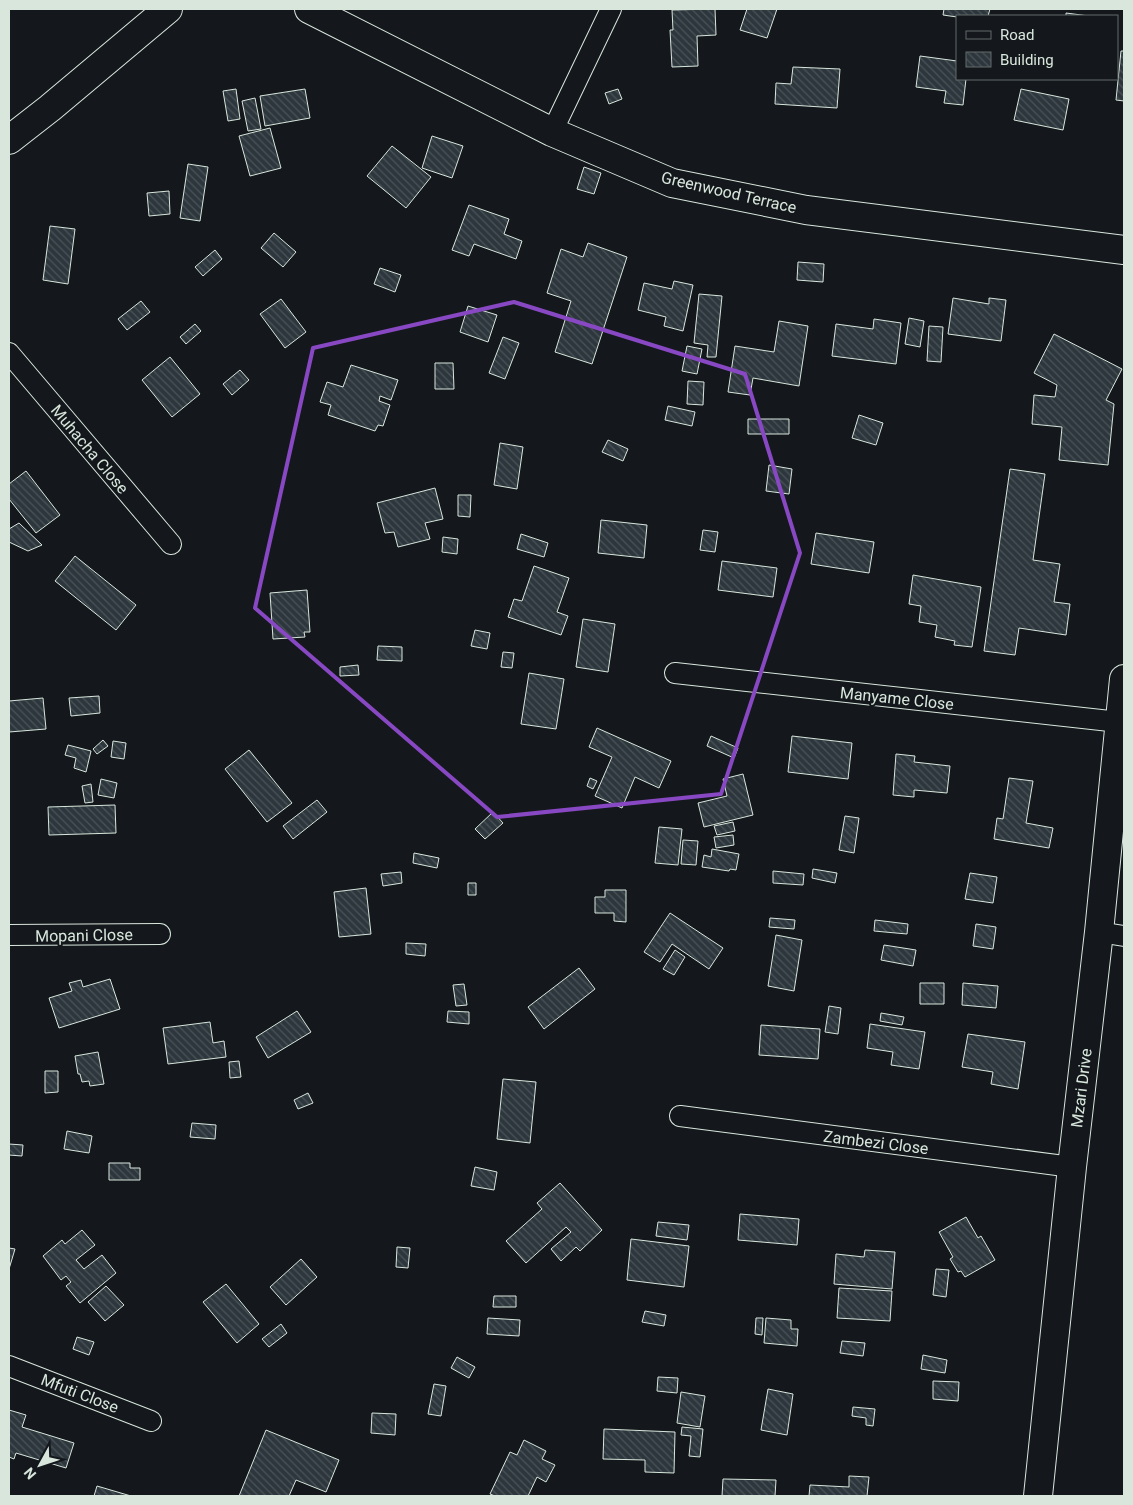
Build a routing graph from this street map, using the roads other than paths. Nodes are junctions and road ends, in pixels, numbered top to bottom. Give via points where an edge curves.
1 (168, 9) edge
2 (309, 9) edge
3 (610, 9) edge
4 (552, 132) junction
5 (9, 140) edge
6 (1124, 250) edge
7 (9, 353) edge
8 (171, 544) dead end
9 (675, 673) dead end
10 (1124, 679) edge
11 (1119, 722) junction
12 (160, 934) dead end
13 (1112, 934) edge
14 (9, 935) edge
15 (680, 1116) dead end
16 (1072, 1167) junction
17 (9, 1366) edge
18 (151, 1421) dead end
19 (1038, 1496) edge

1 - 5 street
2 - 4 street, Greenwood Terrace
3 - 4 street
4 - 6 street, Greenwood Terrace via 672,183 806,210
7 - 8 street, Muhacha Close
9 - 11 street, Manyame Close
10 - 11 street, Mzari Drive
11 - 13 street, Mzari Drive
12 - 14 street, Mopani Close
13 - 16 street, Mzari Drive
15 - 16 street, Zambezi Close
16 - 19 street, Mzari Drive
17 - 18 street, Mfuti Close

